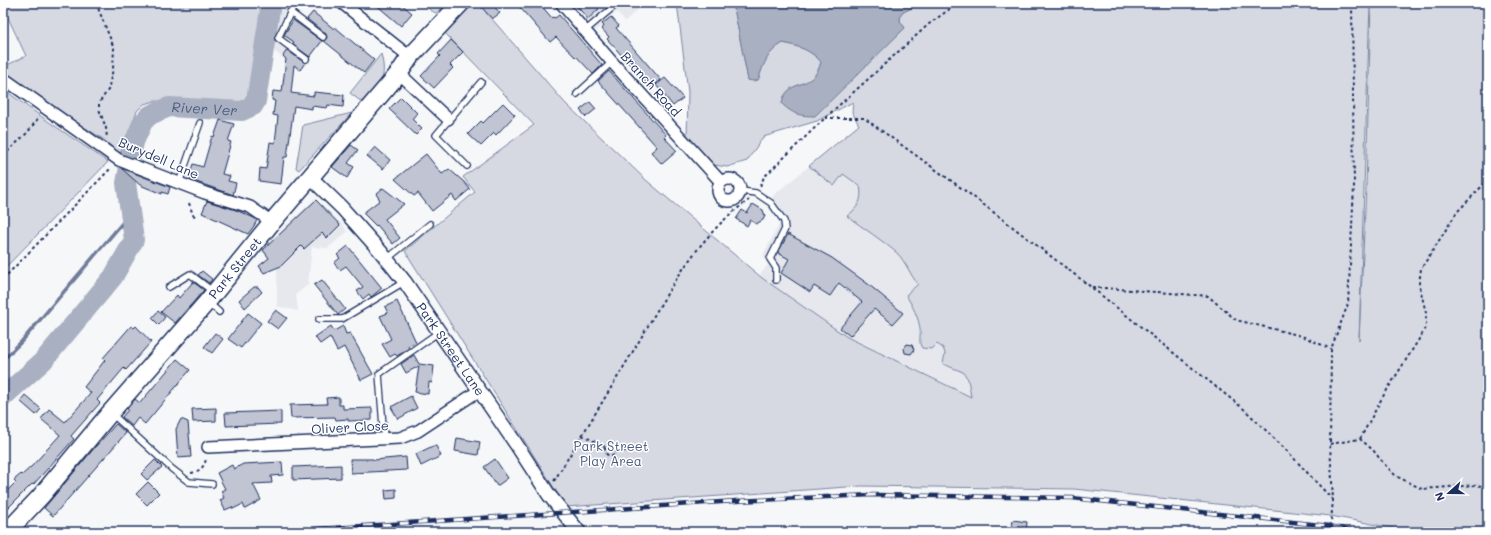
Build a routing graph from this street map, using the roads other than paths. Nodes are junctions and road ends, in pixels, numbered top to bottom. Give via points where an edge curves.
1 (295, 3) edge
2 (342, 3) edge
3 (461, 3) edge
4 (561, 3) edge
5 (618, 3) edge
6 (290, 12) junction
7 (586, 30) junction
8 (323, 37) dead end
9 (410, 56) junction
10 (306, 59) dead end
11 (612, 62) junction
12 (399, 73) junction
13 (3, 78) edge
14 (481, 82) dead end
15 (577, 94) dead end
16 (448, 119) junction
17 (200, 123) dead end
18 (467, 166) dead end
19 (310, 177) junction
20 (722, 182) junction
21 (179, 183) junction
22 (741, 191) junction
23 (272, 222) junction
24 (430, 224) dead end
25 (387, 259) junction
26 (776, 280) dead end
27 (405, 282) junction
28 (170, 287) dead end
29 (213, 302) junction
30 (319, 319) dead end
31 (440, 332) junction
32 (480, 390) junction
33 (110, 413) junction
34 (384, 440) junction
35 (208, 447) road end
36 (212, 484) dead end
37 (7, 532) edge
38 (579, 532) edge

1 - 6 lane
2 - 9 street
3 - 9 main road, Park Street
4 - 7 street, Branch Road
5 - 7 lane
6 - 8 lane
6 - 10 lane via 278,38
7 - 11 street, Branch Road
9 - 12 main road, Park Street
11 - 15 lane
11 - 20 street, Branch Road
12 - 16 street
12 - 19 main road, Park Street
13 - 21 street, Burydell Lane via 119,160
14 - 16 lane
16 - 18 lane via 436,135
17 - 21 lane
19 - 23 main road, Park Street
19 - 25 street, Park Street Lane via 342,208
20 - 22 street via 734,180
20 - 22 street via 719,194 724,201 737,199
21 - 23 street, Burydell Lane via 250,207
22 - 26 lane via 756,193 771,203 784,221 785,229 770,259 776,268
23 - 29 main road, Park Street
24 - 25 lane
25 - 27 street, Park Street Lane
27 - 30 lane via 342,319
27 - 31 street, Park Street Lane
28 - 29 lane via 190,274
29 - 33 main road, Park Street
31 - 32 street, Park Street Lane
31 - 34 lane via 379,374
32 - 34 street, Oliver Close via 418,431 400,438
32 - 38 street, Park Street Lane via 549,495
33 - 36 lane via 188,482
33 - 37 main road, Park Street via 41,496
34 - 35 street, Oliver Close

